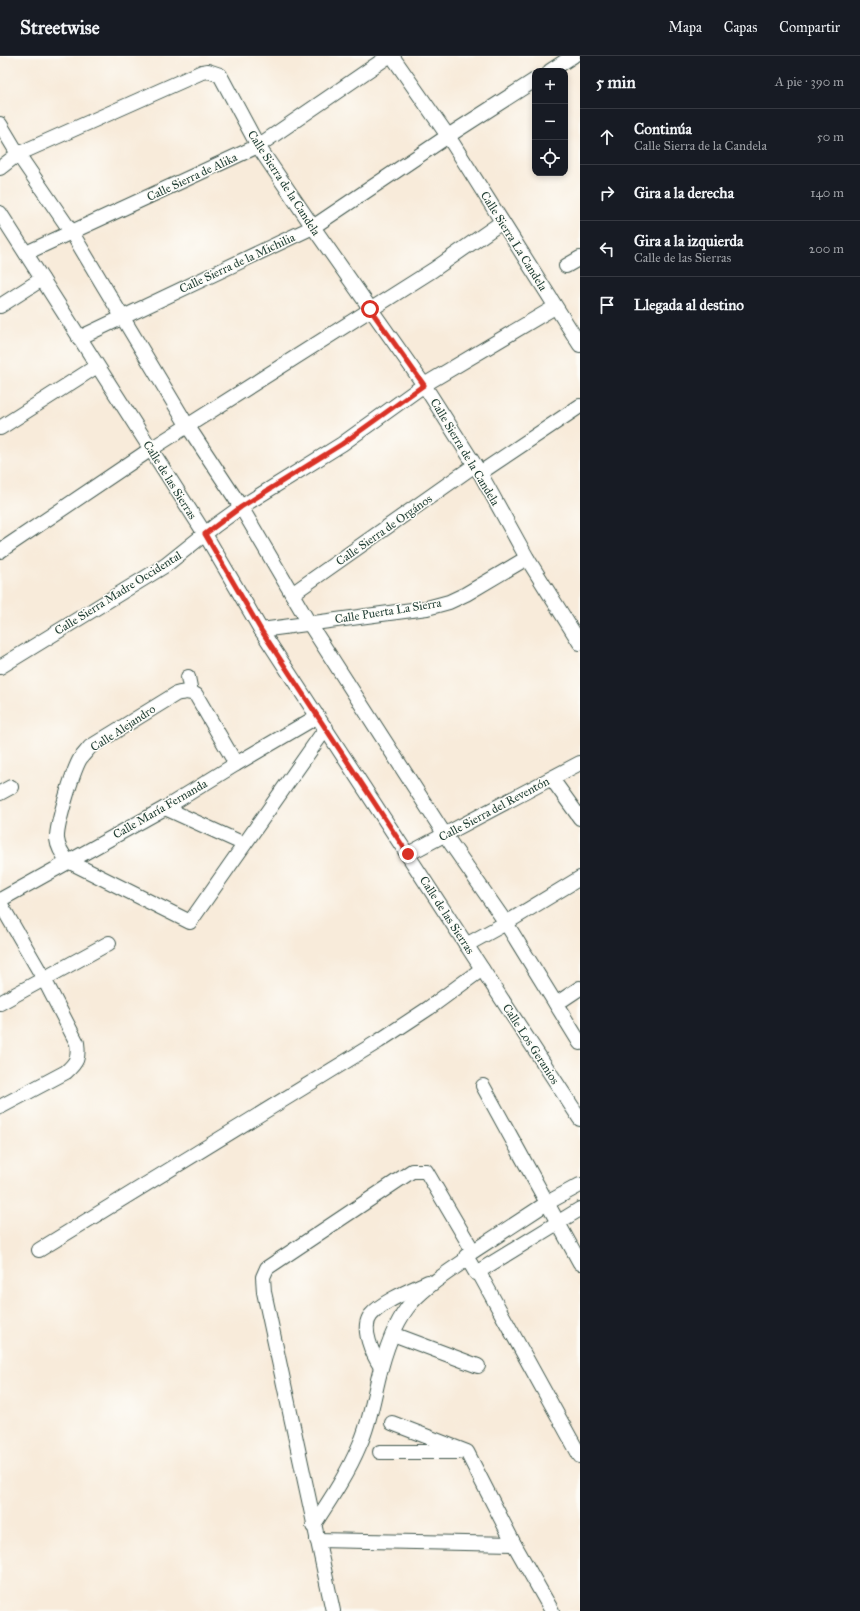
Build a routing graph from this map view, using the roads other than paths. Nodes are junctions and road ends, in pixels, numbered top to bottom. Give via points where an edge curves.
1 (389, 56) edge
2 (392, 56) edge
3 (573, 56) edge
4 (555, 68) edge
5 (532, 82) edge
6 (0, 124) edge
7 (448, 136) junction
8 (258, 146) junction
9 (18, 154) junction
10 (0, 168) edge
11 (0, 213) edge
12 (502, 222) junction
13 (313, 227) junction
14 (72, 233) junction
15 (26, 253) junction
16 (580, 258) edge
17 (566, 266) dead end
18 (42, 279) junction
19 (0, 306) edge
20 (555, 307) junction
21 (370, 309) junction
22 (121, 318) junction
23 (79, 338) junction
24 (580, 345) edge
25 (97, 366) junction
26 (424, 385) junction
27 (580, 406) edge
28 (187, 425) junction
29 (0, 428) edge
30 (151, 449) junction
31 (478, 469) junction
32 (241, 507) junction
33 (205, 534) junction
34 (0, 551) edge
35 (527, 558) junction
36 (292, 594) junction
37 (309, 623) junction
38 (261, 630) junction
39 (580, 643) edge
40 (0, 667) edge
41 (188, 677) dead end
42 (191, 692) junction
43 (318, 716) junction
44 (326, 728) junction
45 (580, 763) edge
46 (236, 764) junction
47 (552, 779) junction
48 (165, 808) junction
49 (580, 818) edge
50 (445, 835) junction
51 (244, 844) junction
52 (408, 854) junction
53 (68, 861) junction
54 (580, 878) edge
55 (0, 901) edge
56 (506, 923) junction
57 (109, 943) dead end
58 (466, 945) junction
59 (482, 969) junction
60 (44, 979) junction
61 (580, 988) edge
62 (0, 1002) edge
63 (556, 1004) junction
64 (580, 1044) edge
65 (483, 1086) dead end
66 (0, 1107) edge
67 (580, 1119) edge
68 (580, 1184) edge
69 (547, 1203) junction
70 (580, 1209) edge
71 (558, 1222) junction
72 (39, 1250) dead end
73 (470, 1255) junction
74 (580, 1263) edge
75 (478, 1271) junction
76 (442, 1276) junction
77 (393, 1334) junction
78 (478, 1366) dead end
79 (381, 1367) junction
80 (392, 1423) dead end
81 (380, 1452) dead end
82 (467, 1452) junction
83 (580, 1456) edge
84 (315, 1533) junction
85 (514, 1544) junction
86 (333, 1611) edge
87 (552, 1611) edge

1 - 8 street, Calle Sierra de Alika
2 - 7 street, Calle Sierra La Candela
3 - 4 street
5 - 7 street, Calle Sierra de la Michilia
6 - 9 street
7 - 12 street, Calle Sierra La Candela
7 - 13 street, Calle Sierra de la Michilia
8 - 9 street, Calle Sierra de la Candela via 220,75 208,71
8 - 13 street, Calle Sierra de la Candela
8 - 14 street, Calle Sierra de Alika
9 - 10 street
9 - 14 street
11 - 15 street, Calle de las Sierras
12 - 20 street, Calle Sierra La Candela
12 - 21 street via 433,270
13 - 21 street, Calle Sierra de la Candela
13 - 22 street, Calle Sierra de la Michilia
14 - 15 street, Calle Sierra de Alika
14 - 22 street
15 - 18 street, Calle de las Sierras
16 - 17 street
18 - 19 street
18 - 23 street, Calle de las Sierras
20 - 24 street, Calle Sierra La Candela
20 - 26 street, Calle Sierra Madre Occidental
21 - 26 street, Calle Sierra de la Candela
21 - 28 street
22 - 23 street, Calle Sierra de la Michilia
22 - 28 street
23 - 25 street, Calle de las Sierras
25 - 29 street
25 - 30 street, Calle de las Sierras
26 - 31 street, Calle Sierra de la Candela
26 - 32 street, Calle Sierra Madre Occidental via 342,444
27 - 31 street, Calle Sierra de Orgános
28 - 30 street
28 - 32 street
30 - 33 street, Calle de las Sierras
30 - 34 street
31 - 35 street, Calle Sierra de la Candela
31 - 36 street, Calle Sierra de Orgános
32 - 33 street, Calle Sierra Madre Occidental
32 - 36 street
33 - 38 street, Calle de las Sierras
33 - 40 street, Calle Sierra Madre Occidental via 166,565
35 - 37 street, Calle Puerta La Sierra via 449,602 427,608
35 - 39 street, Calle Sierra de la Candela
36 - 37 street
37 - 38 street, Calle Puerta La Sierra
37 - 50 street
38 - 43 street, Calle de las Sierras
41 - 42 street
42 - 46 street via 196,695
42 - 53 street, Calle Alejandro via 176,694 90,747 80,758 57,828 60,852
43 - 44 street, Calle de las Sierras
43 - 46 street, Calle María Fernanda
44 - 51 street
44 - 52 street, Calle de las Sierras
45 - 47 street, Calle Sierra del Reventón
46 - 48 street, Calle María Fernanda
47 - 49 street
47 - 50 street, Calle Sierra del Reventón
48 - 51 street
48 - 53 street, Calle María Fernanda
50 - 52 street, Calle Sierra del Reventón
50 - 56 street
51 - 53 street via 196,925
52 - 58 street, Calle de las Sierras
53 - 55 street, Calle María Fernanda
54 - 56 street
55 - 60 street
56 - 58 street
56 - 63 street
57 - 60 street
58 - 59 street, Calle de las Sierras
59 - 67 street, Calle Los Geranios
59 - 72 street via 379,1041
60 - 62 street
60 - 66 street via 77,1044 78,1055 75,1064 66,1072
61 - 63 street
63 - 64 street
65 - 69 street
68 - 69 street
69 - 71 street
69 - 73 street
70 - 71 street
71 - 74 street
71 - 75 street
73 - 75 street via 476,1273
73 - 76 street
73 - 84 street via 426,1171 418,1170 412,1171 267,1268 263,1277 264,1292
75 - 83 street
76 - 77 street via 412,1303
76 - 79 street via 384,1304 371,1315 367,1326 369,1340 372,1354
77 - 78 street
77 - 79 street
79 - 84 street via 376,1394 360,1444
80 - 82 street
81 - 82 street
82 - 85 street
84 - 85 street
84 - 86 street
85 - 87 street

